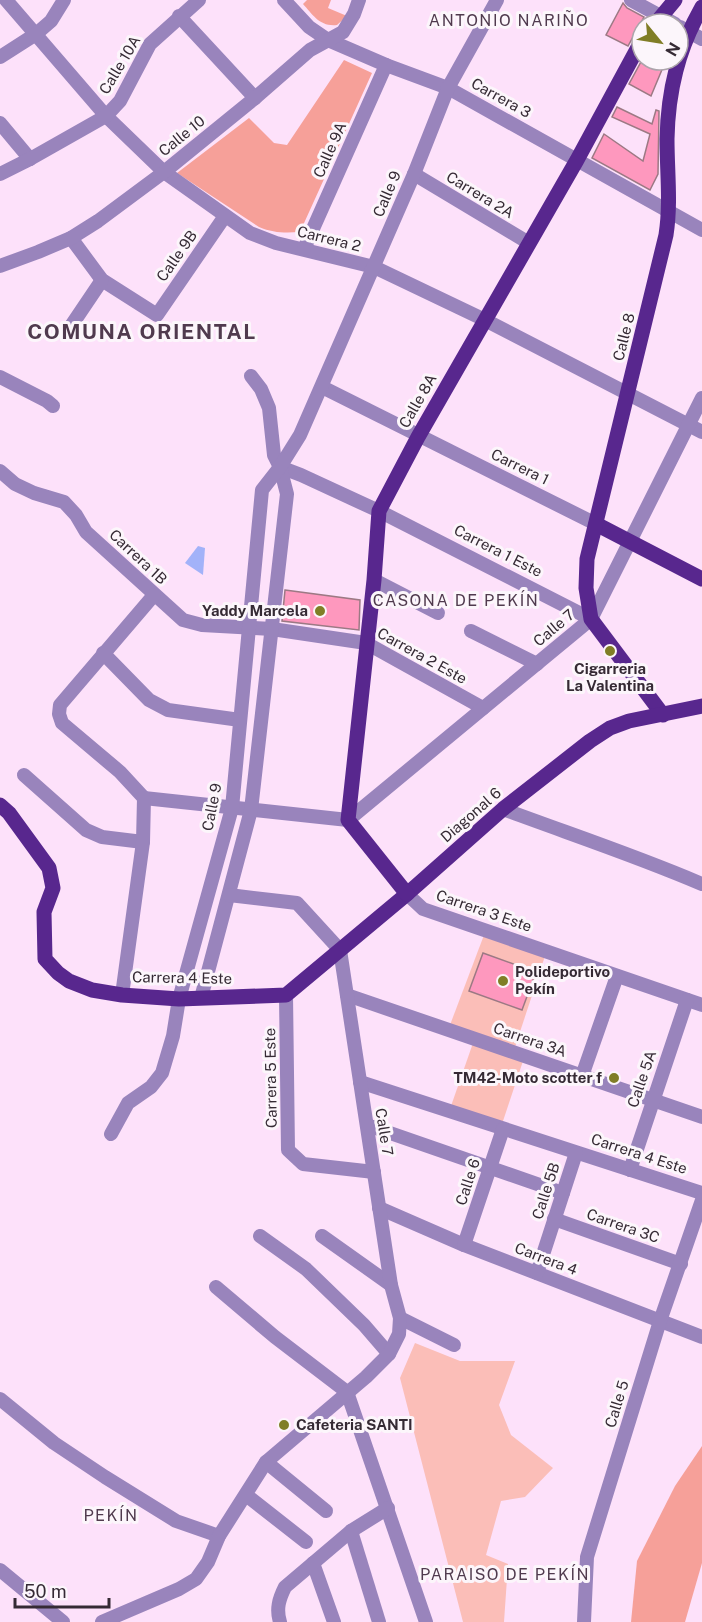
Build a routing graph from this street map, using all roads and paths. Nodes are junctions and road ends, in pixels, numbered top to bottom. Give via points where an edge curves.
1 (6, 0) edge
2 (64, 0) edge
3 (199, 0) edge
4 (284, 0) edge
5 (359, 0) edge
6 (497, 0) edge
7 (631, 0) edge
8 (675, 0) edge
9 (702, 7) edge
10 (647, 12) edge
11 (665, 12) edge
12 (179, 16) junction
13 (690, 24) edge
14 (36, 34) junction
15 (328, 40) junction
16 (0, 57) edge
17 (630, 62) edge
18 (386, 65) junction
19 (675, 72) edge
20 (448, 88) junction
21 (255, 98) junction
22 (106, 116) junction
23 (0, 123) edge
24 (30, 159) junction
25 (577, 160) junction
26 (164, 172) junction
27 (0, 174) edge
28 (414, 174) junction
29 (670, 212) junction
30 (225, 216) junction
31 (702, 230) edge
32 (71, 238) junction
33 (529, 243) junction
34 (304, 249) junction
35 (0, 266) edge
36 (374, 267) junction
37 (102, 280) junction
38 (485, 320) junction
39 (71, 326) dead end
40 (251, 376) dead end
41 (0, 377) edge
42 (322, 387) junction
43 (628, 395) junction
44 (702, 398) edge
45 (53, 406) dead end
46 (688, 426) junction
47 (702, 432) edge
48 (418, 436) junction
49 (280, 467) junction
50 (0, 471) edge
51 (380, 511) junction
52 (596, 524) junction
53 (630, 542) junction
54 (702, 579) edge
55 (374, 580) junction
56 (154, 595) junction
57 (438, 613) dead end
58 (591, 619) junction
59 (249, 627) junction
60 (272, 629) junction
61 (471, 631) dead end
62 (366, 643) junction
63 (103, 654) junction
64 (537, 664) junction
65 (702, 706) edge
66 (483, 708) junction
67 (663, 715) junction
68 (240, 720) junction
69 (24, 775) dead end
70 (144, 798) junction
71 (0, 805) edge
72 (232, 808) junction
73 (503, 809) junction
74 (252, 810) junction
75 (348, 820) junction
76 (143, 842) junction
77 (702, 884) edge
78 (407, 894) junction
79 (229, 895) junction
80 (339, 950) junction
81 (617, 976) junction
82 (122, 995) junction
83 (286, 995) junction
84 (346, 995) junction
85 (201, 998) junction
86 (179, 999) junction
87 (687, 1000) junction
88 (702, 1005) edge
89 (582, 1076) junction
90 (360, 1082) junction
91 (652, 1100) junction
92 (702, 1117) edge
93 (367, 1125) junction
94 (503, 1129) junction
95 (111, 1134) dead end
96 (576, 1153) junction
97 (489, 1168) junction
98 (630, 1170) junction
99 (374, 1172) junction
100 (563, 1193) junction
101 (702, 1193) edge
102 (702, 1200) edge
103 (379, 1208) junction
104 (554, 1219) junction
105 (260, 1236) dead end
106 (322, 1236) dead end
107 (696, 1238) edge
108 (464, 1245) junction
109 (681, 1264) junction
110 (537, 1273) junction
111 (391, 1285) junction
112 (216, 1287) dead end
113 (400, 1318) junction
114 (660, 1321) junction
115 (702, 1337) edge
116 (454, 1346) dead end
117 (389, 1354) junction
118 (347, 1392) junction
119 (0, 1399) edge
120 (266, 1462) junction
121 (246, 1495) junction
122 (388, 1508) junction
123 (326, 1510) dead end
124 (351, 1531) junction
125 (219, 1536) junction
126 (306, 1542) dead end
127 (313, 1563) junction
128 (0, 1570) edge
129 (63, 1622) edge
130 (102, 1622) edge
131 (280, 1622) edge
132 (334, 1622) edge
133 (380, 1622) edge
134 (426, 1622) edge
135 (584, 1622) edge

1 - 14 street, Carrera 2
2 - 14 street via 51,21
3 - 12 street, Calle 10A
4 - 15 street, Carrera 3 via 309,27
5 - 15 street, Calle 10 via 343,32
6 - 20 street, Calle 9
7 - 10 street
8 - 11 main road
9 - 13 main road, Calle 8
12 - 21 street
12 - 22 street, Calle 10A via 150,44 120,100
14 - 16 street
14 - 22 street, Carrera 2
15 - 18 street, Carrera 3
15 - 21 street, Calle 10 via 310,50
17 - 25 main road, Calle 8A
18 - 20 street, Carrera 3
18 - 34 street, Calle 9A
19 - 29 main road, Calle 8 via 667,140
20 - 25 street, Carrera 3
20 - 28 street, Calle 9
21 - 26 street, Calle 10
22 - 24 street, Calle 10A
22 - 26 street, Carrera 2
23 - 24 street
24 - 27 street, Calle 10A
25 - 29 street, Carrera 3
25 - 33 main road, Calle 8A
26 - 30 street, Carrera 2
26 - 32 street, Calle 10
28 - 33 street, Carrera 2A
28 - 36 street, Calle 9
29 - 31 street, Carrera 3
29 - 43 main road, Calle 8
30 - 34 street, Carrera 2 via 250,233
30 - 37 street, Calle 9B via 157,315
32 - 35 street, Calle 10
32 - 37 street
33 - 38 main road, Calle 8A
34 - 36 street, Carrera 2
36 - 38 street, Carrera 2
36 - 42 street, Calle 9
37 - 39 street
38 - 43 street, Carrera 2
38 - 48 main road, Calle 8A
40 - 49 street via 269,408 274,455
41 - 45 street
42 - 48 street, Carrera 1
42 - 49 street, Calle 9
43 - 46 street, Carrera 2
43 - 52 main road, Calle 8
44 - 46 street, Calle 7
46 - 47 street, Carrera 2
46 - 53 street, Calle 7
48 - 51 main road, Calle 8A
48 - 52 street, Carrera 1
49 - 51 street, Carrera 1 Este
49 - 59 street, Calle 9 via 262,490
49 - 60 street via 287,494
50 - 56 street, Carrera 1B via 15,484 64,502 86,532
51 - 55 main road, Calle 8A
51 - 58 street, Carrera 1 Este
52 - 53 main road, Carrera 1
52 - 58 main road, Calle 8 via 587,559
53 - 54 main road, Carrera 1
53 - 58 street, Calle 7
55 - 57 street
55 - 62 main road, Calle 8A
56 - 59 street, Carrera 1B via 183,620 202,626
56 - 63 street
58 - 64 street, Calle 7
58 - 67 main road, Carrera 1 Este
59 - 60 street, Carrera 1B
59 - 68 street, Calle 9
60 - 62 street, Carrera 2 Este
60 - 74 street
61 - 64 street
62 - 66 street, Carrera 2 Este
62 - 75 main road, Calle 8A
63 - 68 street via 149,700 168,710
63 - 70 street via 60,705 59,714 62,723
64 - 66 street, Calle 7
65 - 67 main road, Diagonal 6
66 - 75 street, Calle 7
67 - 73 main road, Diagonal 6 via 610,728
68 - 72 street, Calle 9
69 - 76 street via 86,830 102,837
70 - 72 street
70 - 76 street
71 - 82 main road, Carrera 4 Este via 49,868 53,888 44,912 45,959 69,981
72 - 74 street
72 - 86 street, Calle 9
73 - 77 street
73 - 78 main road, Diagonal 6
74 - 75 street
74 - 79 street
75 - 78 main road, Carrera 3 Este
76 - 82 street
78 - 80 main road, Diagonal 6
78 - 81 street, Carrera 3 Este via 423,909
79 - 80 street via 297,903
79 - 85 street
80 - 83 main road, Diagonal 6
80 - 84 street, Calle 7
81 - 87 street, Carrera 3 Este
81 - 89 street
82 - 86 main road, Carrera 4 Este
83 - 85 main road, Carrera 4 Este
83 - 99 street, Carrera 5 Este via 288,1150 303,1164
84 - 89 street, Carrera 3A
84 - 90 street, Calle 7
85 - 86 main road, Carrera 4 Este
86 - 95 street, Calle 9 via 162,1073 151,1087 128,1103
87 - 88 street, Carrera 3 Este
87 - 91 street, Calle 5A
89 - 91 street, Carrera 3A
90 - 93 street, Calle 7
90 - 94 street, Carrera 4 Este
91 - 92 street, Carrera 3A
91 - 98 street, Calle 5A
93 - 97 street
93 - 99 street, Calle 7
94 - 96 street, Carrera 4 Este
94 - 97 street, Calle 6
96 - 98 street, Carrera 4 Este
96 - 100 street, Calle 5B
97 - 100 street
97 - 108 street, Calle 6
98 - 101 street, Carrera 4 Este
99 - 103 street, Calle 7
100 - 104 street, Calle 5B
102 - 107 street, Calle 5
103 - 108 street, Carrera 4
103 - 111 street, Calle 7
104 - 109 street, Carrera 3C
104 - 110 street, Calle 5B
105 - 117 street via 306,1269
106 - 111 street
107 - 109 street, Calle 5
108 - 110 street, Carrera 4
109 - 114 street, Calle 5
110 - 114 street, Carrera 4
111 - 113 street, Calle 7
112 - 118 street
113 - 116 street
113 - 117 street via 399,1334
114 - 115 street, Carrera 4
114 - 135 street, Calle 5 via 587,1557
117 - 118 street
118 - 120 street
118 - 122 street
119 - 125 street via 54,1443 176,1521
120 - 121 street
120 - 123 street
121 - 125 street
121 - 126 street
122 - 124 street
122 - 134 street
124 - 127 street
124 - 133 street
125 - 130 street via 208,1563 196,1579
127 - 131 street via 285,1587 278,1606
127 - 132 street
128 - 129 street

